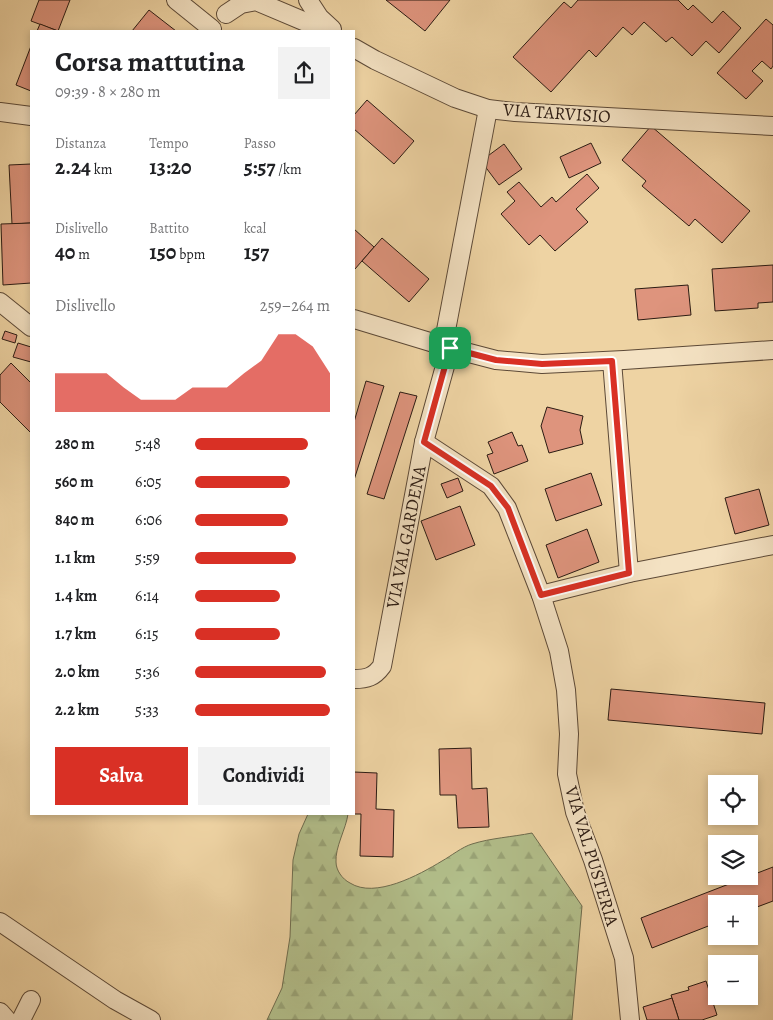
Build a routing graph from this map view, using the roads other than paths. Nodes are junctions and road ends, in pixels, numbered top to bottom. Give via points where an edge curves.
1 (176, 0) edge
2 (236, 0) edge
3 (256, 0) edge
4 (307, 3) edge
5 (226, 14) junction
6 (212, 30) edge
7 (325, 30) edge
8 (333, 30) edge
9 (355, 49) edge
10 (488, 109) junction
11 (0, 112) edge
12 (30, 116) edge
13 (770, 128) edge
14 (0, 302) edge
15 (355, 319) edge
16 (30, 326) edge
17 (447, 347) junction
18 (773, 350) edge
19 (612, 361) junction
20 (424, 442) junction
21 (773, 545) edge
22 (629, 573) junction
23 (541, 595) junction
24 (355, 680) edge
25 (0, 922) edge
26 (31, 1000) dead end
27 (0, 1012) edge
28 (7, 1020) edge
29 (21, 1020) edge
30 (151, 1020) edge
31 (630, 1020) edge

1 - 6 street
2 - 5 street
3 - 5 street via 241,4
3 - 7 street
4 - 8 street
5 - 6 street
9 - 10 street, VIA TARVISIO via 455,98
10 - 13 street, VIA TARVISIO
10 - 17 street, VIA VAL GARDENA
11 - 12 street
14 - 16 street
15 - 17 street
17 - 19 street via 496,360 542,364
17 - 20 street, VIA VAL GARDENA
18 - 19 street
19 - 22 street
20 - 23 street, VIA VAL PUSTERIA via 491,486 508,508
20 - 24 street, VIA VAL GARDENA via 382,666 369,678
21 - 22 street
22 - 23 street
23 - 31 street, VIA VAL PUSTERIA via 559,651 566,690 567,774 575,812 624,958
25 - 30 street via 114,1000
26 - 29 street
27 - 28 street

